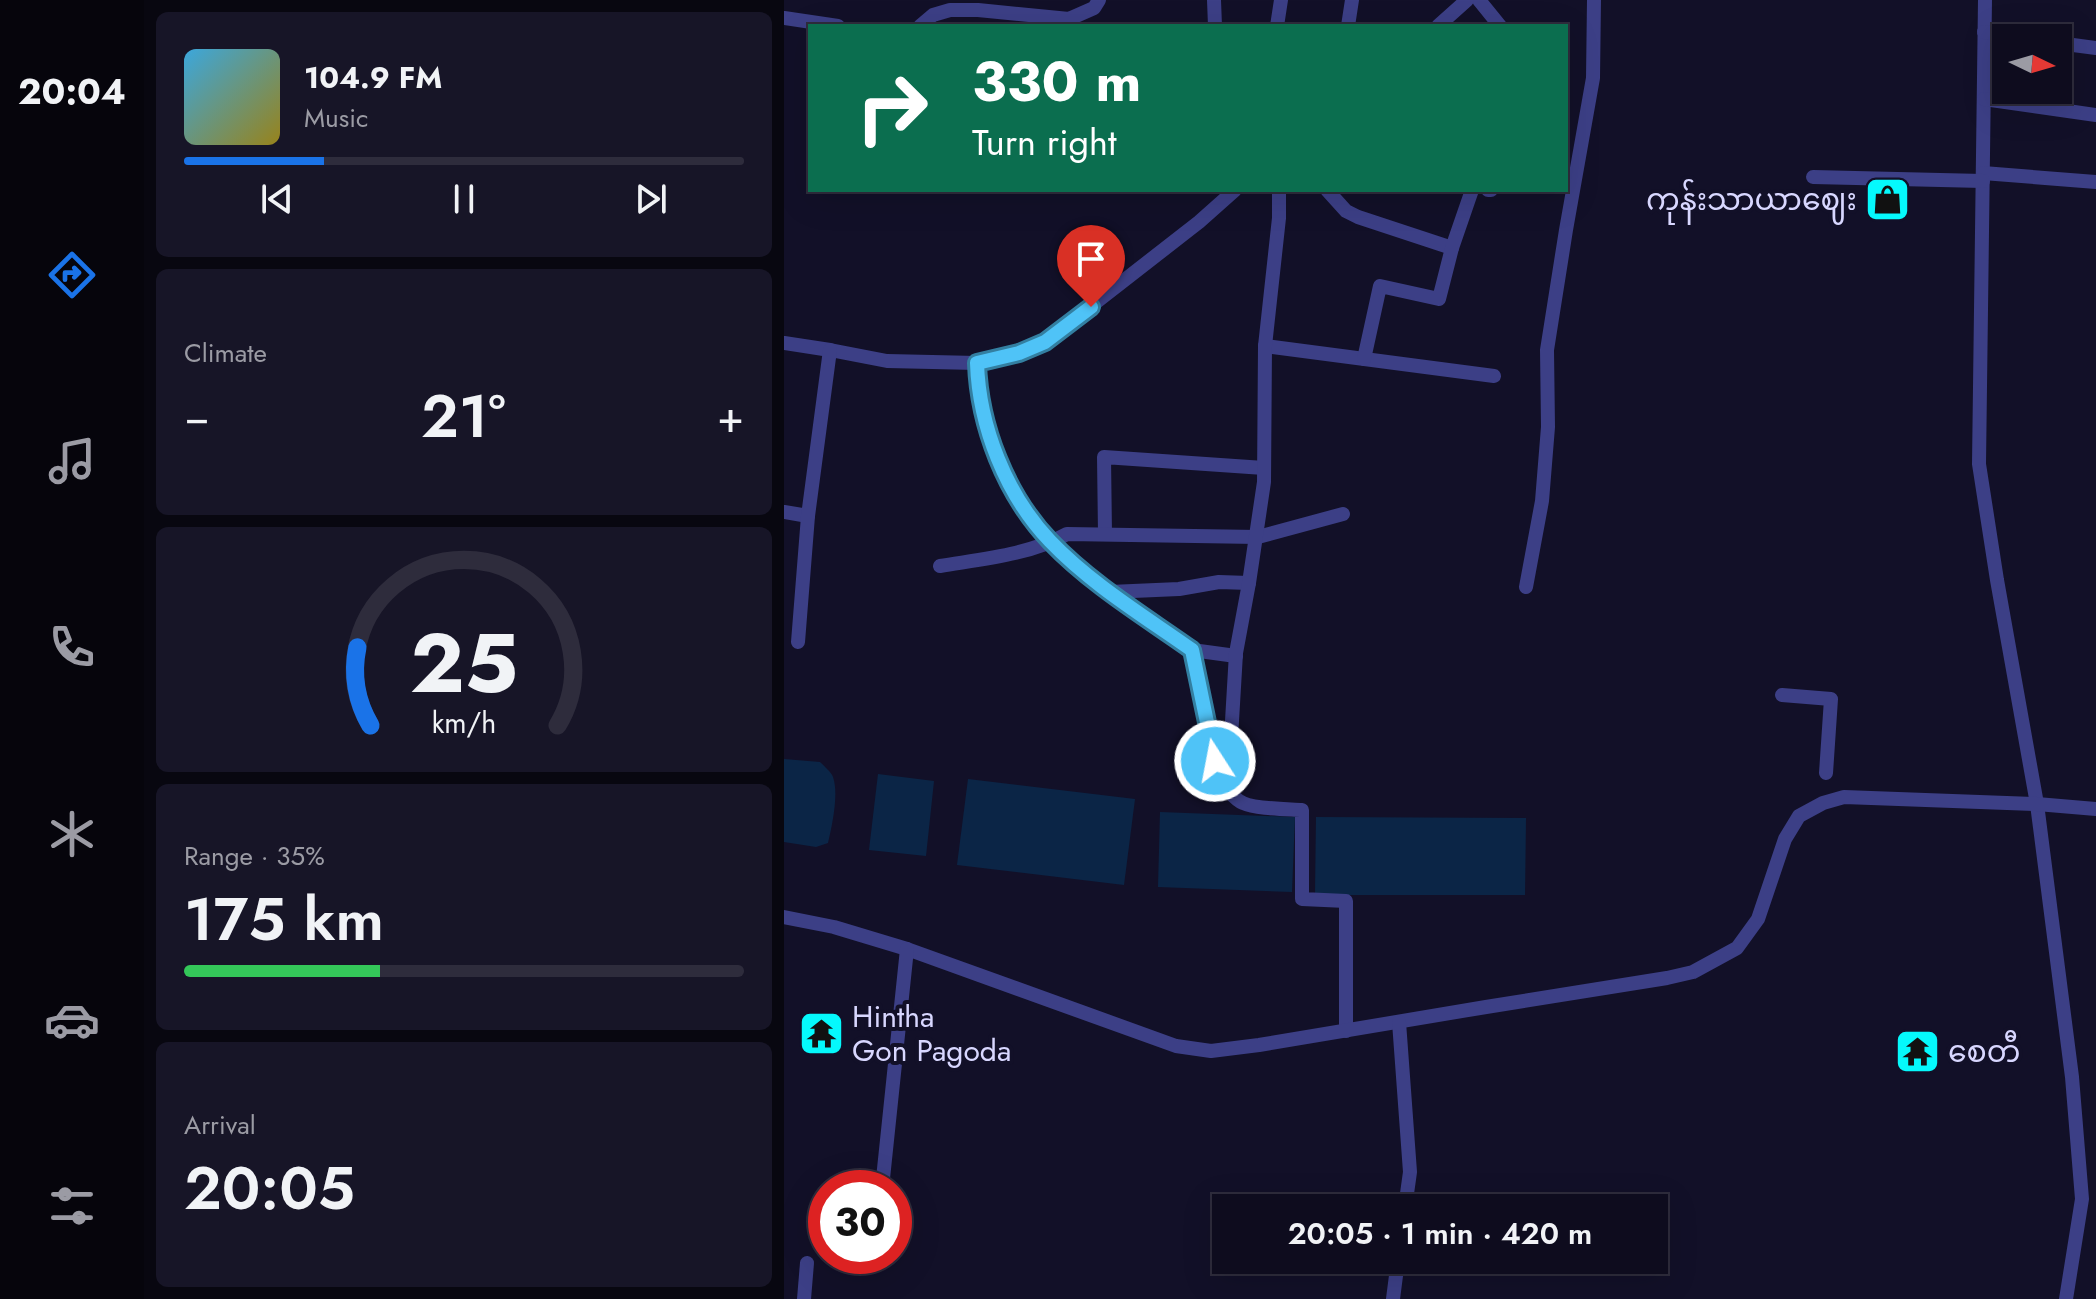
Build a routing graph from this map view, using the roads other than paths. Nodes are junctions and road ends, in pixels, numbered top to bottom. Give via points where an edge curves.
1 (1099, 0) edge
2 (1214, 0) edge
3 (1281, 0) edge
4 (1352, 0) edge
5 (1467, 0) edge
6 (1479, 0) edge
7 (1594, 0) edge
8 (1985, 0) edge
9 (784, 18) edge
10 (824, 24) edge
11 (922, 24) edge
12 (1215, 24) edge
13 (1277, 24) edge
14 (1348, 24) edge
15 (1440, 24) edge
16 (1498, 24) edge
17 (1984, 32) junction
18 (1992, 33) edge
19 (2072, 45) edge
20 (2096, 48) edge
21 (1984, 99) junction
22 (2096, 115) edge
23 (1813, 177) dead end
24 (1983, 177) junction
25 (2096, 182) edge
26 (1233, 192) edge
27 (1279, 192) edge
28 (1329, 192) edge
29 (1471, 192) edge
30 (1452, 248) junction
31 (784, 343) edge
32 (1265, 346) junction
33 (830, 350) junction
34 (1364, 359) junction
35 (977, 363) junction
36 (1494, 376) dead end
37 (1264, 468) junction
38 (784, 512) edge
39 (1343, 514) dead end
40 (808, 516) junction
41 (1105, 534) junction
42 (1256, 537) junction
43 (1051, 543) junction
44 (940, 566) dead end
45 (1249, 583) junction
46 (1526, 587) dead end
47 (1110, 592) junction
48 (798, 642) dead end
49 (1192, 650) junction
50 (1236, 656) junction
51 (1782, 695) dead end
52 (1228, 789) junction
53 (1841, 798) junction
54 (2037, 804) junction
55 (2096, 809) edge
56 (784, 917) edge
57 (907, 949) junction
58 (1399, 1022) junction
59 (1346, 1031) junction
60 (884, 1170) edge
61 (1407, 1194) edge
62 (807, 1263) dead end
63 (1396, 1274) edge
64 (804, 1299) edge
65 (1393, 1299) edge
66 (2066, 1299) edge

1 - 11 street via 1094,8 1069,19 950,10
2 - 12 street
3 - 13 street
4 - 14 street
5 - 15 street
6 - 16 street
7 - 46 street via 1593,78 1547,350 1542,501
8 - 17 street
9 - 10 street
17 - 18 street
17 - 21 street
19 - 20 street
21 - 22 street
21 - 24 street
23 - 24 street
24 - 25 street
24 - 54 street via 1979,464
26 - 35 street via 1045,342
27 - 32 street
28 - 30 street via 1358,217
29 - 30 street
30 - 34 street via 1439,299 1380,286
31 - 33 street
32 - 34 street
32 - 37 street
33 - 35 street via 887,361
33 - 40 street
34 - 36 street
35 - 43 street via 978,388 1005,475
37 - 41 street via 1104,457
37 - 42 street
38 - 40 street
39 - 42 street
40 - 48 street
41 - 42 street
41 - 43 street via 1067,534
42 - 45 street
43 - 44 street
43 - 47 street
45 - 47 street
45 - 50 street
47 - 49 street
49 - 50 street
49 - 52 street via 1219,782
50 - 52 street
51 - 53 street via 1831,699 1825,772
52 - 59 street via 1245,804 1302,810 1302,899 1346,901
53 - 54 street
53 - 58 street via 1799,816 1785,839 1758,919 1737,948 1693,972
54 - 55 street
54 - 66 street via 2082,1199
56 - 57 street
57 - 59 street via 1176,1046 1211,1051
57 - 60 street
58 - 59 street
58 - 61 street via 1410,1172
62 - 64 street
63 - 65 street

